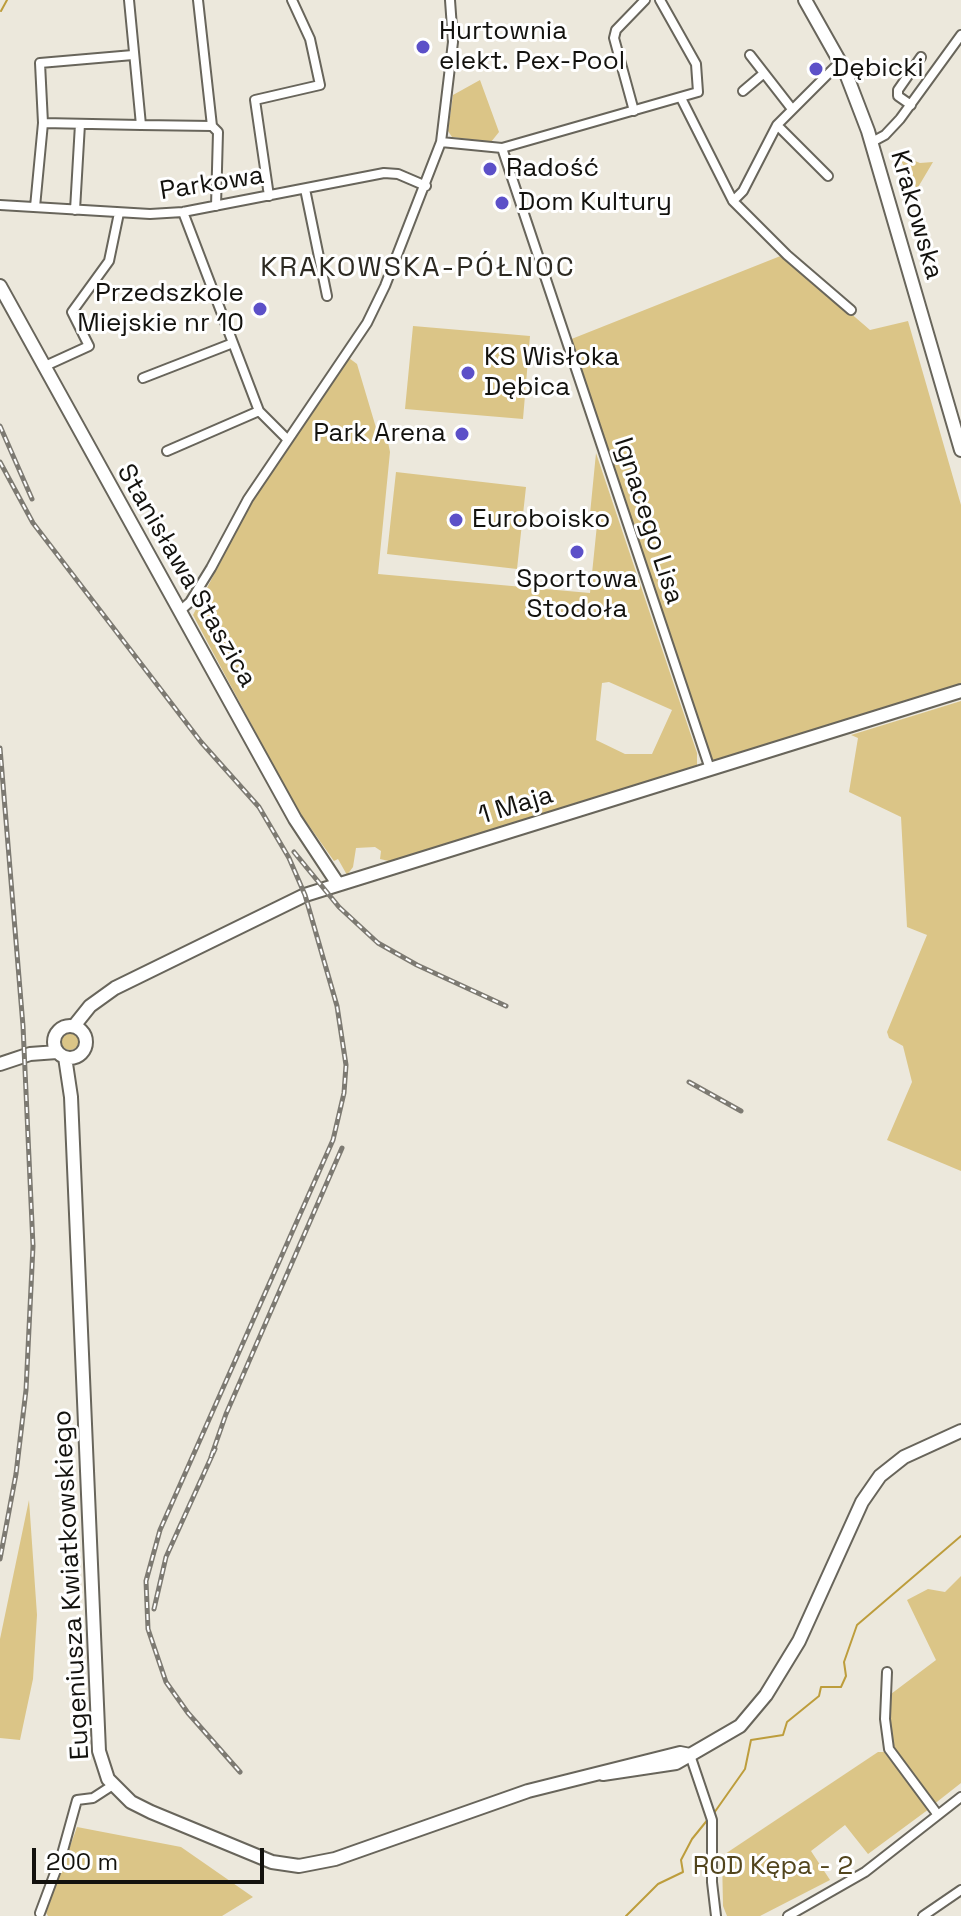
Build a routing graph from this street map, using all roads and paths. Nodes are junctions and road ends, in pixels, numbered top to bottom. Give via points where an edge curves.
1 (129, 0) edge
2 (198, 0) edge
3 (292, 0) edge
4 (450, 0) edge
5 (645, 0) edge
6 (660, 0) edge
7 (805, 0) edge
8 (961, 35) edge
9 (133, 55) junction
10 (750, 55) dead end
11 (921, 57) dead end
12 (840, 62) junction
13 (763, 74) junction
14 (743, 91) dead end
15 (681, 98) junction
16 (911, 105) junction
17 (792, 109) junction
18 (634, 111) junction
19 (43, 123) junction
20 (80, 124) junction
21 (141, 125) junction
22 (777, 125) junction
23 (212, 126) junction
24 (441, 142) junction
25 (872, 142) junction
26 (502, 148) junction
27 (828, 176) dead end
28 (426, 186) junction
29 (305, 189) junction
30 (269, 196) junction
31 (733, 201) junction
32 (0, 205) edge
33 (216, 206) junction
34 (35, 207) junction
35 (75, 210) junction
36 (183, 212) junction
37 (119, 213) junction
38 (0, 286) edge
39 (327, 296) dead end
40 (851, 310) dead end
41 (233, 343) junction
42 (42, 368) junction
43 (143, 378) dead end
44 (955, 408) edge
45 (259, 411) junction
46 (287, 439) junction
47 (961, 450) edge
48 (167, 451) dead end
49 (181, 610) junction
50 (961, 691) edge
51 (710, 769) junction
52 (338, 884) junction
53 (79, 1029) junction
54 (63, 1052) junction
55 (0, 1064) edge
56 (961, 1431) edge
57 (887, 1672) dead end
58 (690, 1755) junction
59 (113, 1785) junction
60 (961, 1797) edge
61 (938, 1815) junction
62 (961, 1890) edge
63 (40, 1913) dead end
64 (716, 1916) edge
65 (788, 1916) edge
66 (923, 1916) edge

1 - 9 street
2 - 23 street
3 - 30 street via 310,39 320,85 255,100
4 - 24 street via 453,42
5 - 18 street via 614,38
6 - 15 street via 696,64 698,92
7 - 12 street, Krakowska
8 - 16 street
9 - 19 street via 40,63
9 - 21 street
10 - 13 street
11 - 16 street via 898,90
12 - 17 street
12 - 25 street, Krakowska
13 - 14 street
13 - 17 street
15 - 18 street
15 - 31 street
16 - 25 street via 889,132
17 - 22 street
18 - 26 street
19 - 20 street
19 - 34 street
20 - 21 street
20 - 35 street
21 - 23 street
22 - 27 street
22 - 31 street
23 - 33 street via 218,132
24 - 26 street
24 - 28 street
25 - 44 street, Krakowska
26 - 51 street, Ignacego Lisa
28 - 29 street, Parkowa via 384,173
28 - 46 street via 367,323
29 - 30 street, Parkowa
29 - 39 street
30 - 33 street, Parkowa
31 - 40 street
32 - 34 street, Parkowa
33 - 36 street, Parkowa
34 - 35 street, Parkowa
35 - 37 street, Parkowa
36 - 37 street, Parkowa
36 - 41 street
37 - 42 street via 109,261 72,312 89,346
38 - 42 street, Stanisława Staszica
41 - 43 street
41 - 45 street
42 - 49 street, Stanisława Staszica
44 - 47 street, Krakowska
45 - 46 street
45 - 48 street
46 - 49 street
49 - 52 street, Stanisława Staszica via 295,819
50 - 51 street, 1 Maja
51 - 52 street, 1 Maja
52 - 53 street, 1 Maja via 115,988
53 - 54 street, Eugeniusza Kwiatkowskiego via 86,1046
53 - 54 street via 59,1030
54 - 55 street via 30,1054
54 - 59 street, Eugeniusza Kwiatkowskiego via 71,1097 99,1751
56 - 58 street, Eugeniusza Kwiatkowskiego via 904,1457 880,1476 862,1502 821,1597 776,1680 740,1726
57 - 61 street via 889,1749
58 - 59 street, Eugeniusza Kwiatkowskiego via 676,1763 528,1791 335,1859 299,1866 272,1862 151,1812
58 - 64 street via 711,1815
59 - 63 street via 93,1798 77,1800
60 - 61 street
61 - 65 street via 865,1872
62 - 66 street

